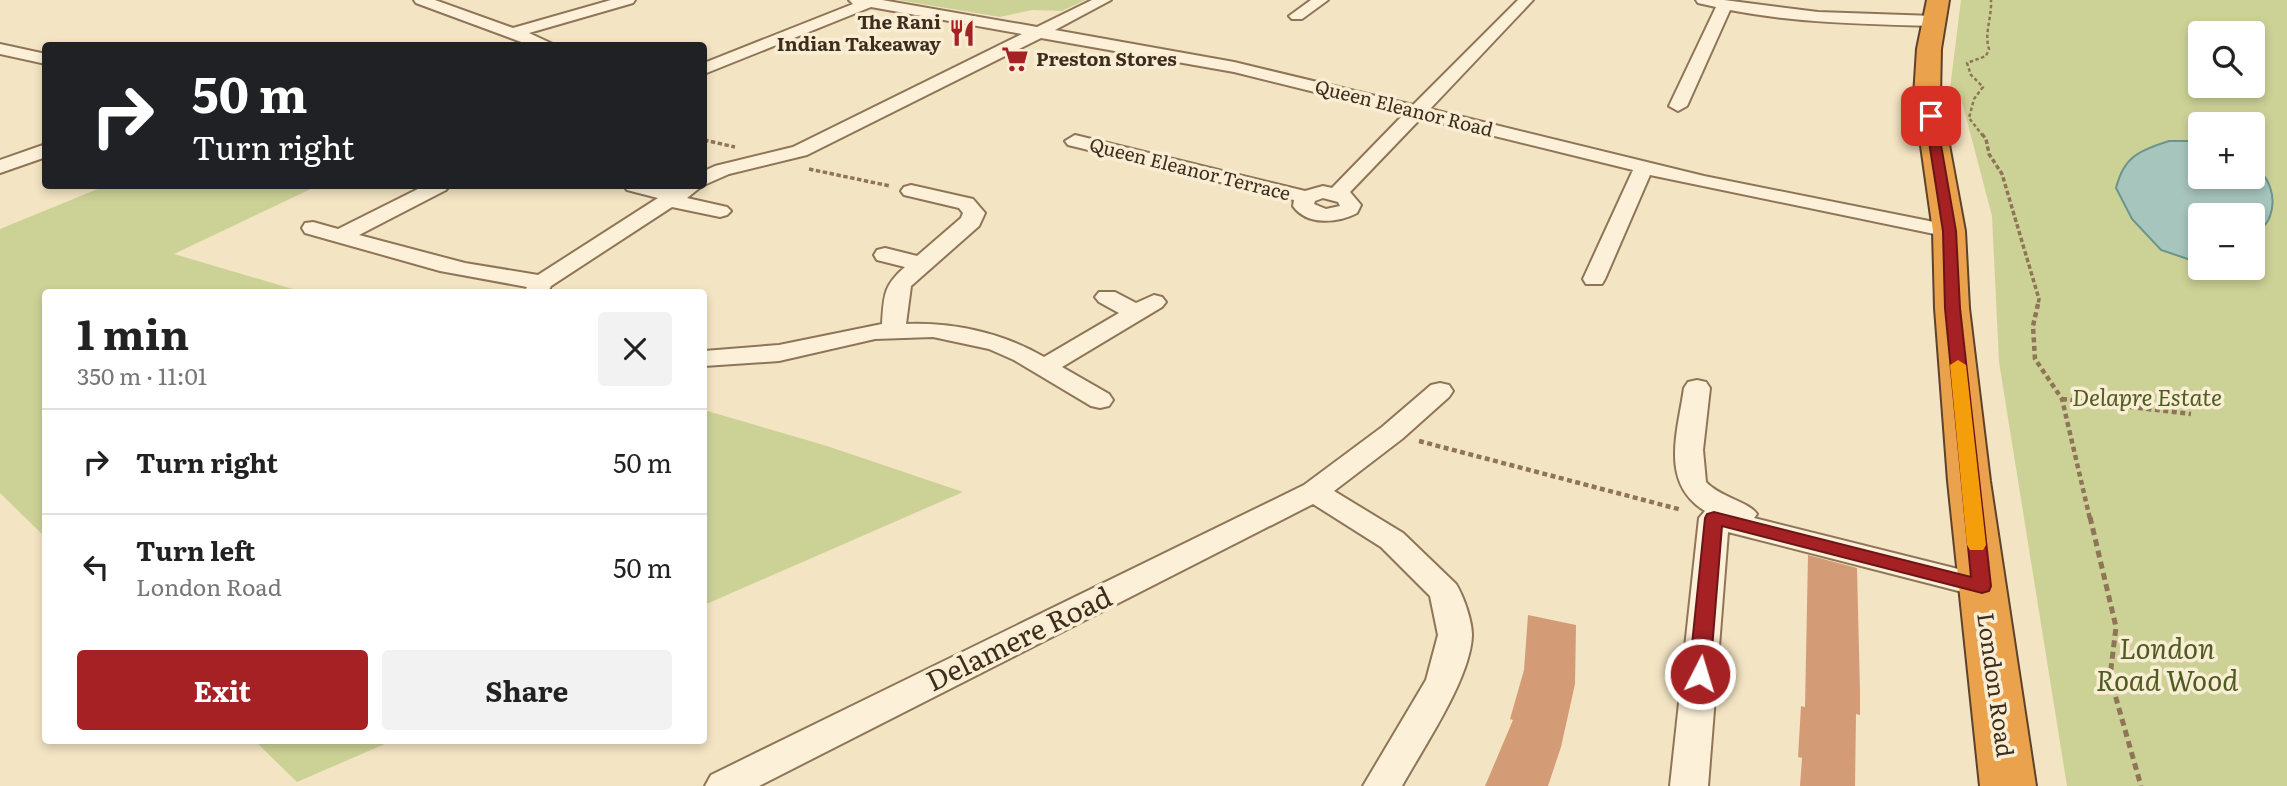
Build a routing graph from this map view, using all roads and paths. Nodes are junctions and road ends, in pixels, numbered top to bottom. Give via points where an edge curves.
1 (421, 0) edge
2 (628, 0) edge
3 (1104, 0) edge
4 (1321, 0) edge
5 (1526, 0) edge
6 (1703, 0) edge
7 (1991, 0) edge
8 (863, 1) edge
9 (1725, 5) junction
10 (1936, 10) edge
11 (1297, 16) dead end
12 (1041, 32) junction
13 (512, 33) junction
14 (538, 42) edge
15 (0, 49) edge
16 (42, 58) edge
17 (707, 68) edge
18 (1678, 106) dead end
19 (1416, 111) junction
20 (1075, 141) dead end
21 (42, 151) edge
22 (0, 167) edge
23 (1644, 167) junction
24 (707, 178) edge
25 (433, 189) edge
26 (651, 189) edge
27 (911, 191) dead end
28 (679, 194) edge
29 (720, 211) dead end
30 (313, 228) dead end
31 (1949, 231) junction
32 (340, 236) junction
33 (885, 255) dead end
34 (927, 258) junction
35 (1594, 279) dead end
36 (539, 287) edge
37 (1107, 297) dead end
38 (894, 330) junction
39 (707, 359) edge
40 (1045, 367) junction
41 (1696, 388) dead end
42 (1440, 391) dead end
43 (1100, 400) dead end
44 (2062, 400) junction
45 (2191, 414) dead end
46 (1392, 433) junction
47 (1314, 492) junction
48 (1714, 518) junction
49 (1925, 573) junction
50 (1982, 586) junction
51 (724, 786) edge
52 (1382, 786) edge
53 (1689, 786) edge
54 (2008, 786) edge
55 (2141, 786) edge

1 - 13 street
2 - 13 street
3 - 12 street
4 - 11 street
5 - 19 street, Queen Eleanor Terrace
6 - 9 street
7 - 44 path via 1989,49 1986,56 1967,64 1983,87 1969,118 1986,139 1989,154 2002,174 2039,299 2033,326 2035,359
8 - 12 street, Queen Eleanor Road
8 - 17 street
9 - 10 street via 1836,19
9 - 18 street
10 - 31 highway, London Road via 1927,96
12 - 19 street, Queen Eleanor Road via 1234,67
12 - 24 street via 800,151
13 - 14 street
15 - 16 street
19 - 20 street, Queen Eleanor Terrace via 1337,194 1305,197
19 - 23 street, Queen Eleanor Road
21 - 22 street
23 - 31 street, Queen Eleanor Road
23 - 35 street
25 - 32 street
26 - 28 street
27 - 34 street via 966,204 974,213 971,221
28 - 29 street
28 - 36 street
30 - 32 street
31 - 50 highway, London Road via 1952,308
32 - 36 street
33 - 34 street
34 - 38 street via 900,283
37 - 40 street via 1145,307
38 - 39 street via 779,353
38 - 40 street via 969,336 996,343
40 - 43 street
41 - 49 street via 1689,463 1691,481 1707,499 1729,510 1896,558
42 - 46 street, Delamere Road
44 - 45 path
44 - 55 path via 2116,627 2110,677
46 - 47 street, Delamere Road
46 - 48 path
47 - 51 street, Delamere Road
47 - 52 street via 1392,540 1445,592 1448,603 1455,635 1443,682
48 - 49 street
48 - 53 street
49 - 50 street
50 - 54 highway, London Road

